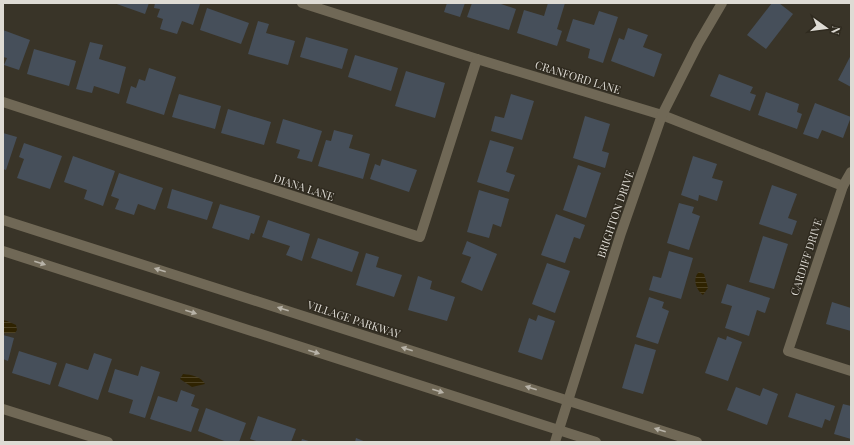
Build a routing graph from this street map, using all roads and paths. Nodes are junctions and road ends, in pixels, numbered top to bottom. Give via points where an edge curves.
1 (302, 3) edge
2 (722, 3) edge
3 (477, 59) junction
4 (3, 102) edge
5 (662, 115) junction
6 (851, 172) edge
7 (843, 186) junction
8 (3, 220) edge
9 (3, 251) edge
10 (851, 371) edge
11 (568, 400) junction
12 (3, 409) edge
13 (559, 430) junction
14 (108, 442) edge
15 (555, 442) edge
16 (596, 442) edge
17 (697, 442) edge

1 - 3 street, CRANFORD LANE
2 - 5 street, BRIGHTON DRIVE
3 - 4 street, DIANA LANE via 420,237
3 - 5 street, CRANFORD LANE
5 - 7 street, CRANFORD LANE
5 - 11 street, BRIGHTON DRIVE
6 - 7 street, CARDIFF DRIVE
7 - 10 street, CARDIFF DRIVE via 788,351
11 -> 8 street, VILLAGE PARKWAY
9 -> 13 street
11 - 13 street, BRIGHTON DRIVE
17 -> 11 street, VILLAGE PARKWAY
12 - 14 street
13 - 15 street, BRIGHTON DRIVE
13 - 16 street

